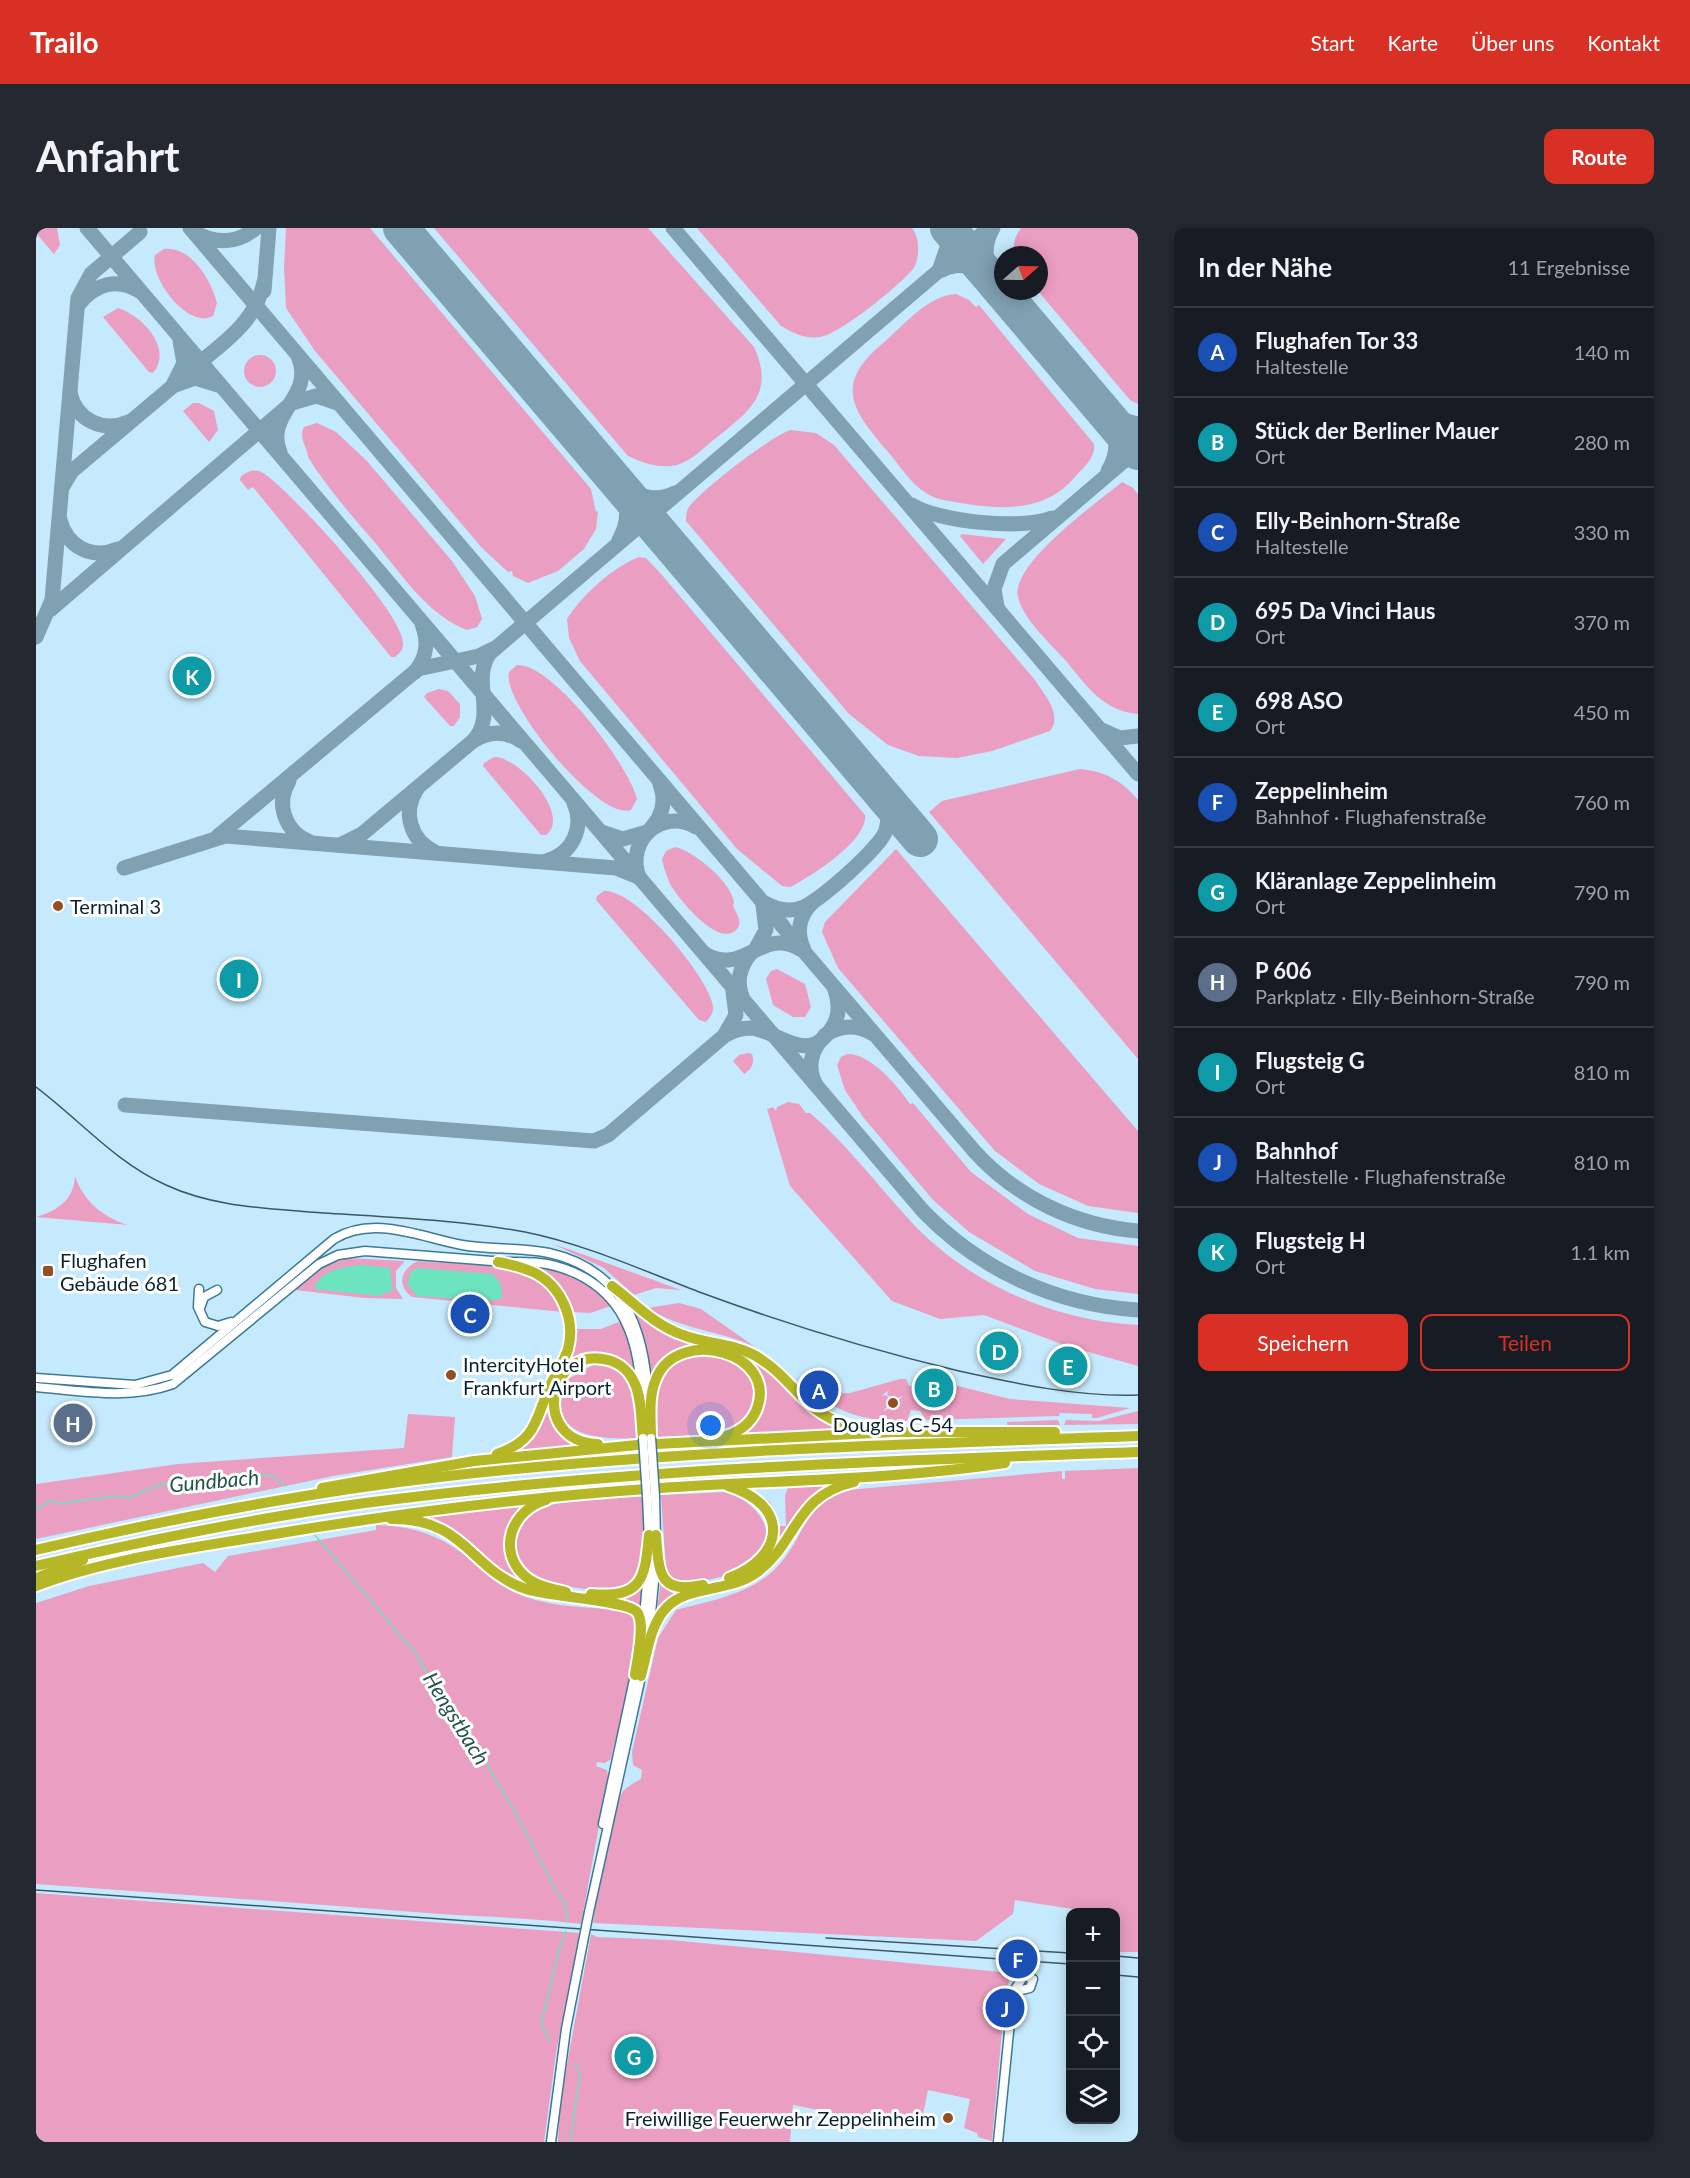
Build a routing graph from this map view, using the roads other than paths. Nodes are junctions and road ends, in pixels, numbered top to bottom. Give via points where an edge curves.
1 (498, 1262) junction
2 (612, 1286) joint
3 (200, 1289) dead end
4 (217, 1290) dead end
5 (621, 1300) junction
6 (199, 1311) junction
7 (633, 1315) junction
8 (242, 1316) junction
9 (36, 1378) edge
10 (36, 1387) edge
11 (894, 1432) junction
12 (1138, 1436) edge
13 (1097, 1437) junction
14 (644, 1440) junction
15 (699, 1441) junction
16 (1138, 1452) edge
17 (1061, 1455) junction
18 (474, 1461) junction
19 (905, 1474) junction
20 (719, 1484) junction
21 (569, 1495) junction
22 (284, 1500) junction
23 (364, 1519) junction
24 (652, 1535) junction
25 (117, 1547) junction
26 (36, 1550) edge
27 (36, 1566) edge
28 (39, 1583) edge
29 (638, 1675) junction
30 (1031, 1987) dead end
31 (551, 2142) edge
32 (999, 2142) edge

1 - 5 street via 531,1262 560,1268
1 - 10 street via 365,1251 327,1259 173,1384 127,1394
1 - 18 highway via 541,1277 560,1297 570,1329 566,1355 530,1435 514,1448
2 - 5 highway
2 - 8 street via 579,1263 547,1253 462,1245 367,1227 334,1239
3 - 6 street
4 - 6 street via 204,1297
5 - 7 highway
5 - 7 street
6 - 8 street via 205,1322 216,1326
7 - 11 highway via 686,1336 753,1354 810,1407 836,1422
7 - 14 street via 645,1354
8 - 9 street via 177,1372 159,1380 127,1385
11 - 13 highway via 1034,1431
11 - 15 highway
12 - 13 highway
13 - 22 highway via 632,1459 445,1477
14 - 14 highway via 588,1444 565,1432 557,1421 553,1403 557,1385 566,1371 593,1359 608,1360 623,1368 637,1389
14 - 15 highway
14 - 15 highway via 651,1395 662,1368 684,1353 720,1351 740,1359 752,1370 759,1388 758,1407 737,1432
14 - 18 highway
14 - 24 street, bridge
16 - 17 highway
17 - 19 highway
17 - 25 highway via 718,1470 517,1486 286,1515
18 - 22 highway via 339,1484
19 - 20 highway
19 - 29 highway via 828,1491 806,1508 771,1560 756,1573 671,1604 659,1617
20 - 21 highway
20 - 24 highway via 756,1497 769,1512 771,1540 755,1564 738,1575 712,1583 674,1587 662,1576
21 - 23 highway
21 - 24 highway via 529,1508 512,1529 510,1548 514,1562 534,1583 603,1595 629,1591 638,1585 644,1573
22 - 26 highway via 147,1524
23 - 28 highway via 209,1545
23 - 29 highway via 410,1520 442,1529 502,1578 529,1591 630,1606 641,1622
24 - 29 street
25 - 27 highway
25 - 28 highway
29 - 31 street, bridge via 604,1820 566,2029
30 - 32 street via 1033,1979 1025,1976 1013,1993

